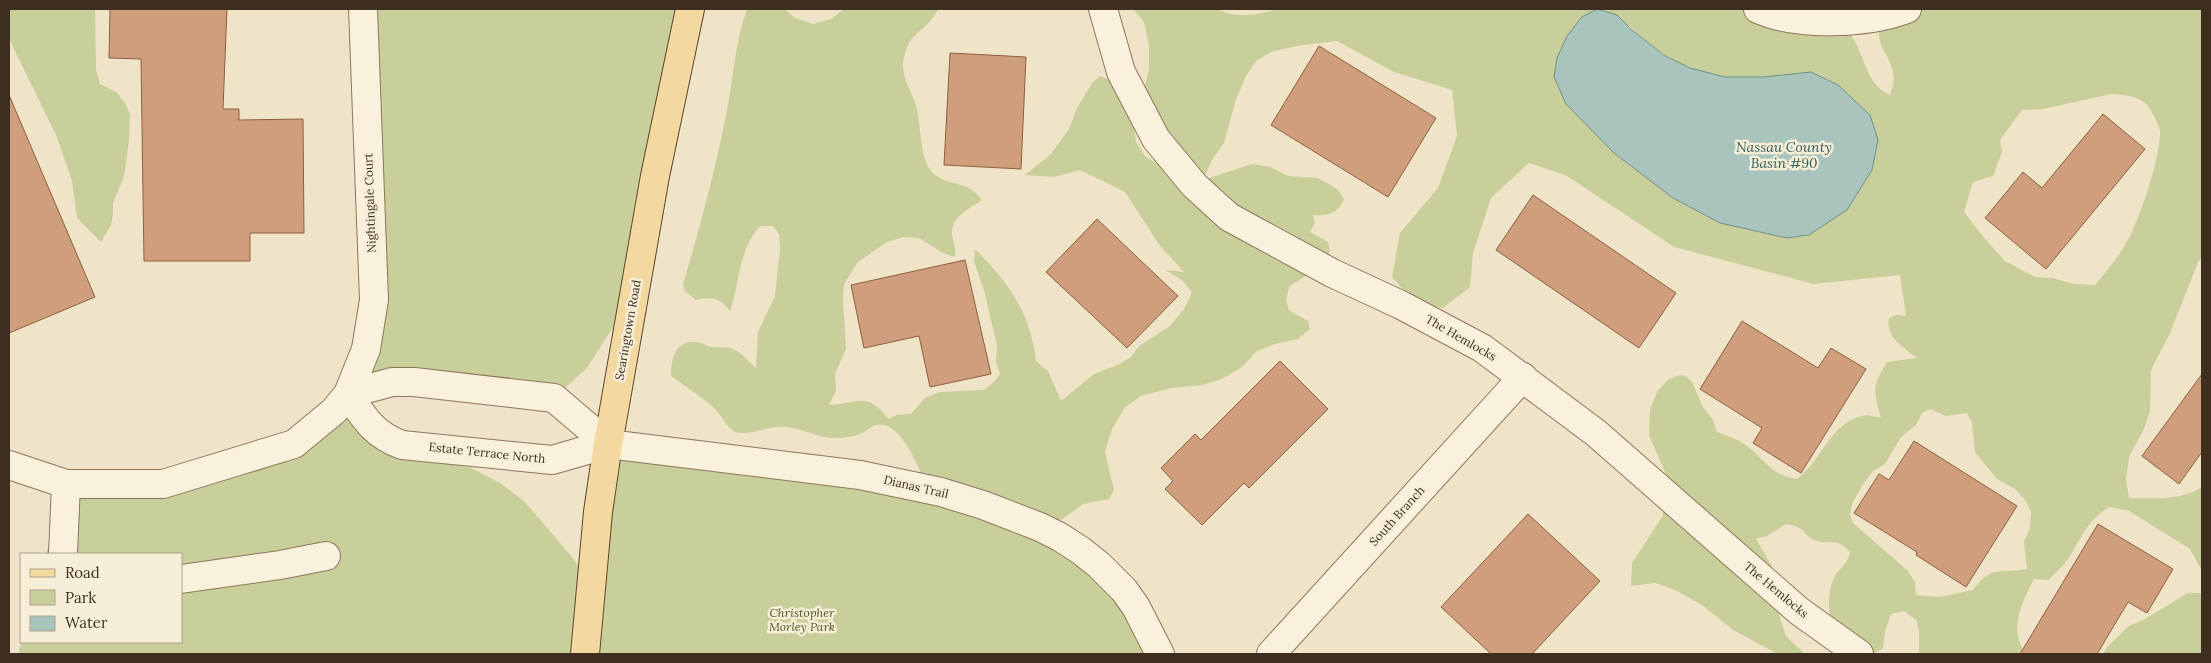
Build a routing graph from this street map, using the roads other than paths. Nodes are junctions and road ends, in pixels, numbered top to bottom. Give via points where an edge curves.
1 (363, 9) edge
2 (690, 9) edge
3 (1103, 9) edge
4 (1758, 9) edge
5 (1907, 9) edge
6 (1523, 377) junction
7 (348, 394) junction
8 (608, 444) junction
9 (9, 465) edge
10 (66, 484) junction
11 (63, 553) edge
12 (326, 556) dead end
13 (182, 580) edge
14 (585, 654) edge
15 (1160, 654) edge
16 (1271, 654) edge
17 (1859, 654) edge

1 - 7 street, Nightingale Court via 374,300 366,349
2 - 8 main road, Searingtown Road via 655,176
3 - 6 street, The Hemlocks via 1121,72 1156,139 1194,185 1229,216 1332,273 1449,329
4 - 5 street via 1803,20 1860,19
6 - 16 street, South Branch
6 - 17 street, The Hemlocks via 1596,433 1800,611
7 - 8 street via 392,382 414,382 554,398
7 - 8 street, Estate Terrace North via 368,423 385,438 402,444 552,460
7 - 10 street via 334,412 294,444 163,484
8 - 14 main road, Searingtown Road via 598,512
8 - 15 street, Dianas Trail via 860,475 941,492 1011,515 1060,537 1112,576 1136,607
9 - 10 street
10 - 11 street
12 - 13 street

